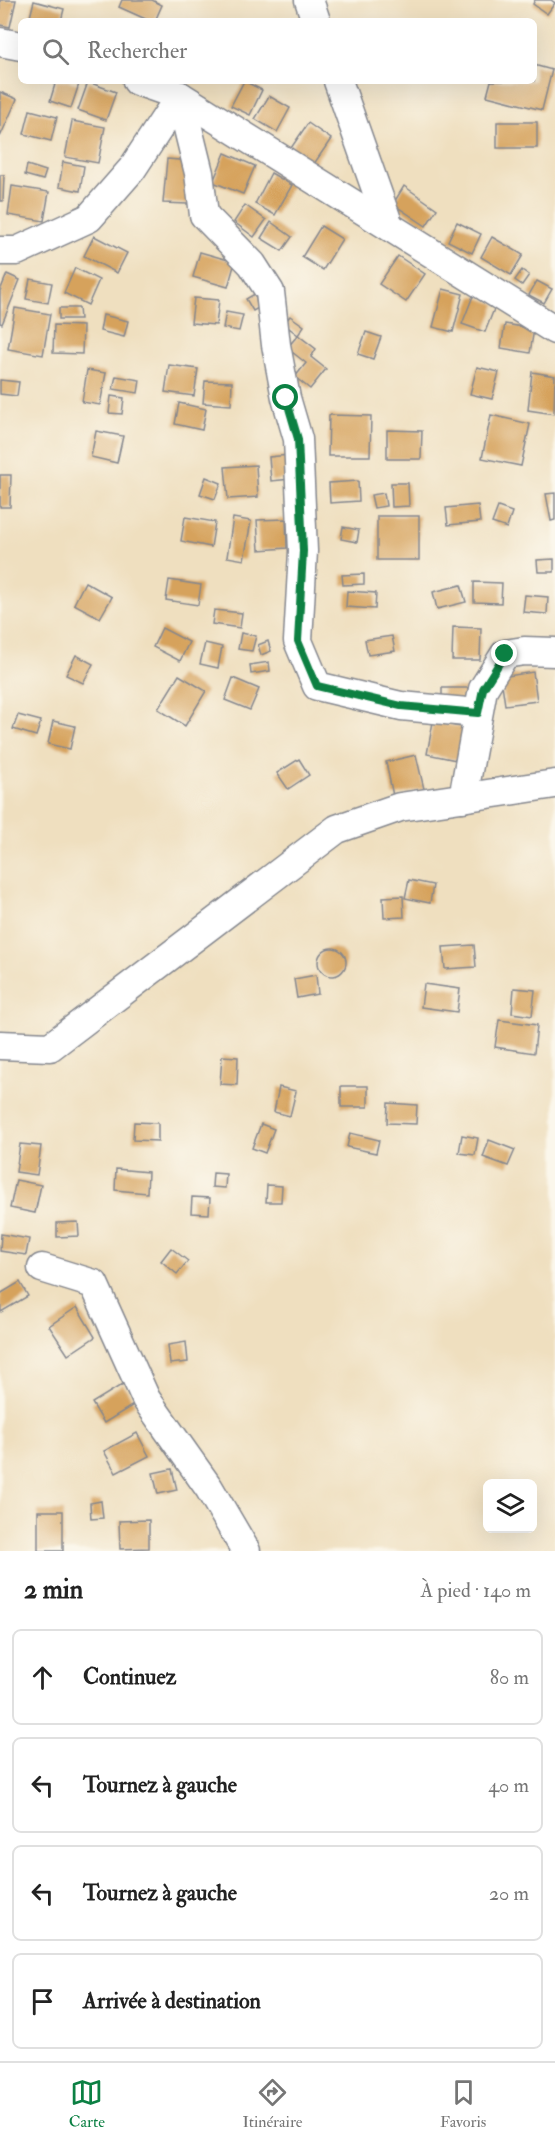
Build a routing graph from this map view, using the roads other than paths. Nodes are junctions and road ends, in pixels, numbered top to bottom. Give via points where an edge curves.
1 (309, 0) edge
2 (315, 18) edge
3 (0, 42) edge
4 (18, 45) edge
5 (146, 84) edge
6 (339, 84) edge
7 (180, 96) junction
8 (389, 226) junction
9 (0, 251) edge
10 (555, 330) edge
11 (555, 652) edge
12 (478, 713) junction
13 (555, 784) edge
14 (463, 798) junction
15 (0, 1045) edge
16 (42, 1269) dead end
17 (246, 1551) edge

1 - 2 street
3 - 4 street
5 - 7 street
6 - 8 street
7 - 8 street
7 - 9 street via 132,169 89,218 16,251
7 - 12 street via 199,173 204,215 252,264 270,292 286,398 298,439 303,551 298,641 317,686 401,706
8 - 10 street
11 - 12 street via 505,654 483,689
12 - 14 street
13 - 14 street
14 - 15 street via 400,807 337,829 50,1047
16 - 17 street via 94,1284 146,1399 209,1488

